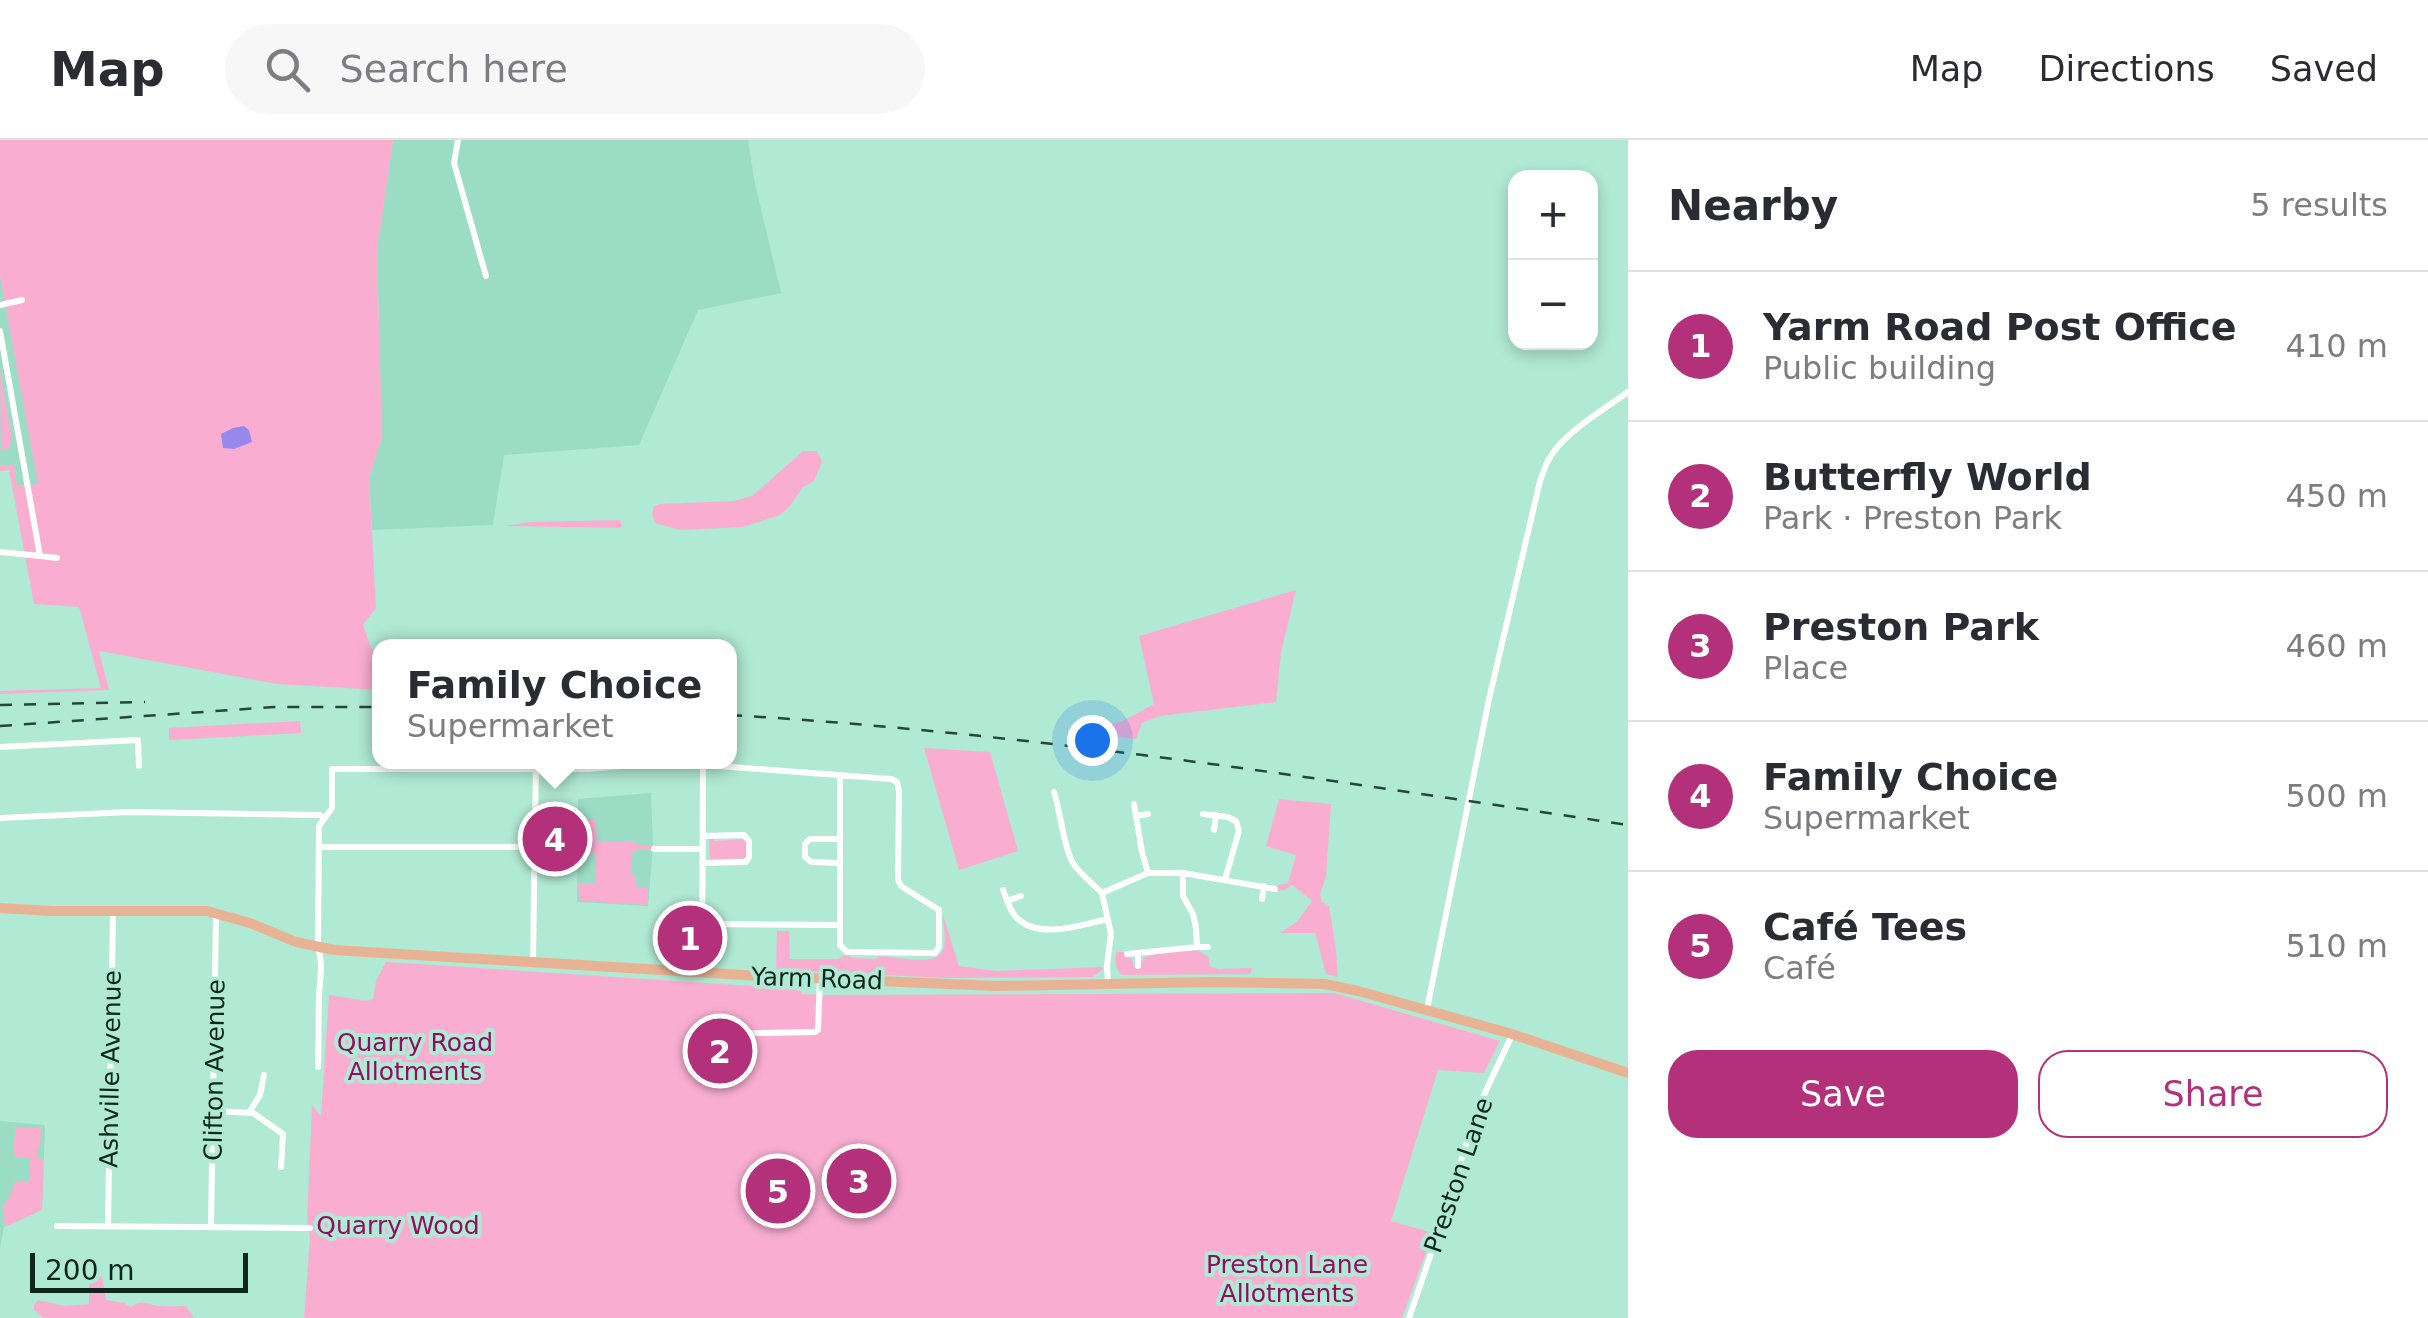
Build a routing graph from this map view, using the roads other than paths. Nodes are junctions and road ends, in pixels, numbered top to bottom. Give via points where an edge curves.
1 (458, 140) edge
2 (486, 276) dead end
3 (22, 300) dead end
4 (0, 305) edge
5 (0, 331) edge
6 (1628, 392) edge
7 (0, 552) edge
8 (40, 556) junction
9 (57, 558) dead end
10 (0, 747) edge
11 (139, 766) dead end
12 (737, 767) edge
13 (372, 768) edge
14 (536, 769) edge
15 (702, 769) edge
16 (840, 775) junction
17 (1054, 792) dead end
18 (1134, 804) dead end
19 (1060, 810) junction
20 (1050, 812) dead end
21 (1148, 814) dead end
22 (1202, 814) dead end
23 (1216, 815) junction
24 (1136, 816) junction
25 (0, 818) edge
26 (324, 818) junction
27 (1214, 830) dead end
28 (702, 836) junction
29 (839, 839) junction
30 (319, 847) junction
31 (535, 848) junction
32 (576, 848) dead end
33 (654, 849) dead end
34 (702, 849) junction
35 (702, 863) junction
36 (840, 863) junction
37 (1148, 873) junction
38 (1182, 873) junction
39 (1225, 879) junction
40 (1264, 886) junction
41 (1275, 888) dead end
42 (1003, 890) dead end
43 (1102, 893) junction
44 (1022, 896) dead end
45 (1262, 899) dead end
46 (1007, 902) junction
47 (0, 909) edge
48 (112, 911) junction
49 (216, 913) junction
50 (1108, 918) junction
51 (701, 924) junction
52 (840, 925) junction
53 (1196, 947) junction
54 (1208, 947) dead end
55 (318, 948) junction
56 (1127, 954) dead end
57 (1138, 954) junction
58 (533, 963) junction
59 (1138, 966) dead end
60 (702, 972) junction
61 (820, 978) junction
62 (1108, 985) junction
63 (1426, 1009) junction
64 (704, 1034) dead end
65 (1512, 1034) junction
66 (318, 1067) dead end
67 (1628, 1074) edge
68 (264, 1075) dead end
69 (213, 1111) junction
70 (250, 1112) junction
71 (281, 1167) dead end
72 (57, 1226) dead end
73 (108, 1227) junction
74 (211, 1227) junction
75 (310, 1228) dead end
76 (1409, 1318) edge

1 - 2 street via 454,163
3 - 4 street
5 - 8 street
6 - 63 street via 1556,449 1540,481
7 - 8 street
8 - 9 street
10 - 11 street via 138,740
12 - 16 street
13 - 26 street via 332,769 332,808
14 - 31 street
15 - 28 street
16 - 29 street
16 - 52 street via 897,782 898,880 939,910 938,950 847,952 840,945
17 - 19 street
18 - 24 street
19 - 20 street
19 - 43 street via 1073,864
21 - 24 street
22 - 23 street
23 - 27 street
23 - 39 street via 1236,821 1239,831
24 - 37 street
25 - 26 street via 153,812
26 - 30 street
28 - 34 street
28 - 35 street via 744,835 750,841 746,862
29 - 36 street
29 - 36 street via 810,839 805,856
30 - 31 street
30 - 55 street
31 - 32 street
31 - 58 street
33 - 34 street
34 - 35 street
35 - 51 street
36 - 52 street
37 - 38 street
37 - 43 street
38 - 39 street
38 - 53 street
39 - 40 street
40 - 41 street
40 - 45 street
42 - 46 street
43 - 50 street
44 - 46 street
46 - 50 street via 1029,927
47 - 48 main road, Yarm Road
48 - 49 main road, Yarm Road
48 - 73 street, Ashville Avenue
49 - 55 main road, Yarm Road
49 - 69 street, Clifton Avenue
50 - 62 street
51 - 52 street
51 - 60 street
53 - 54 street
53 - 57 street
55 - 58 main road, Yarm Road
55 - 66 street
56 - 57 street
57 - 59 street
58 - 60 main road, Yarm Road
60 - 61 main road, Yarm Road
61 - 62 main road, Yarm Road
61 - 64 street via 815,1032
62 - 63 main road, Yarm Road via 1320,984
63 - 65 main road, Yarm Road
65 - 67 main road, Yarm Road
65 - 76 street, Preston Lane via 1475,1114
68 - 70 street
69 - 70 street
69 - 74 street, Clifton Avenue
70 - 71 street via 283,1134
72 - 73 street
73 - 74 street
74 - 75 street

